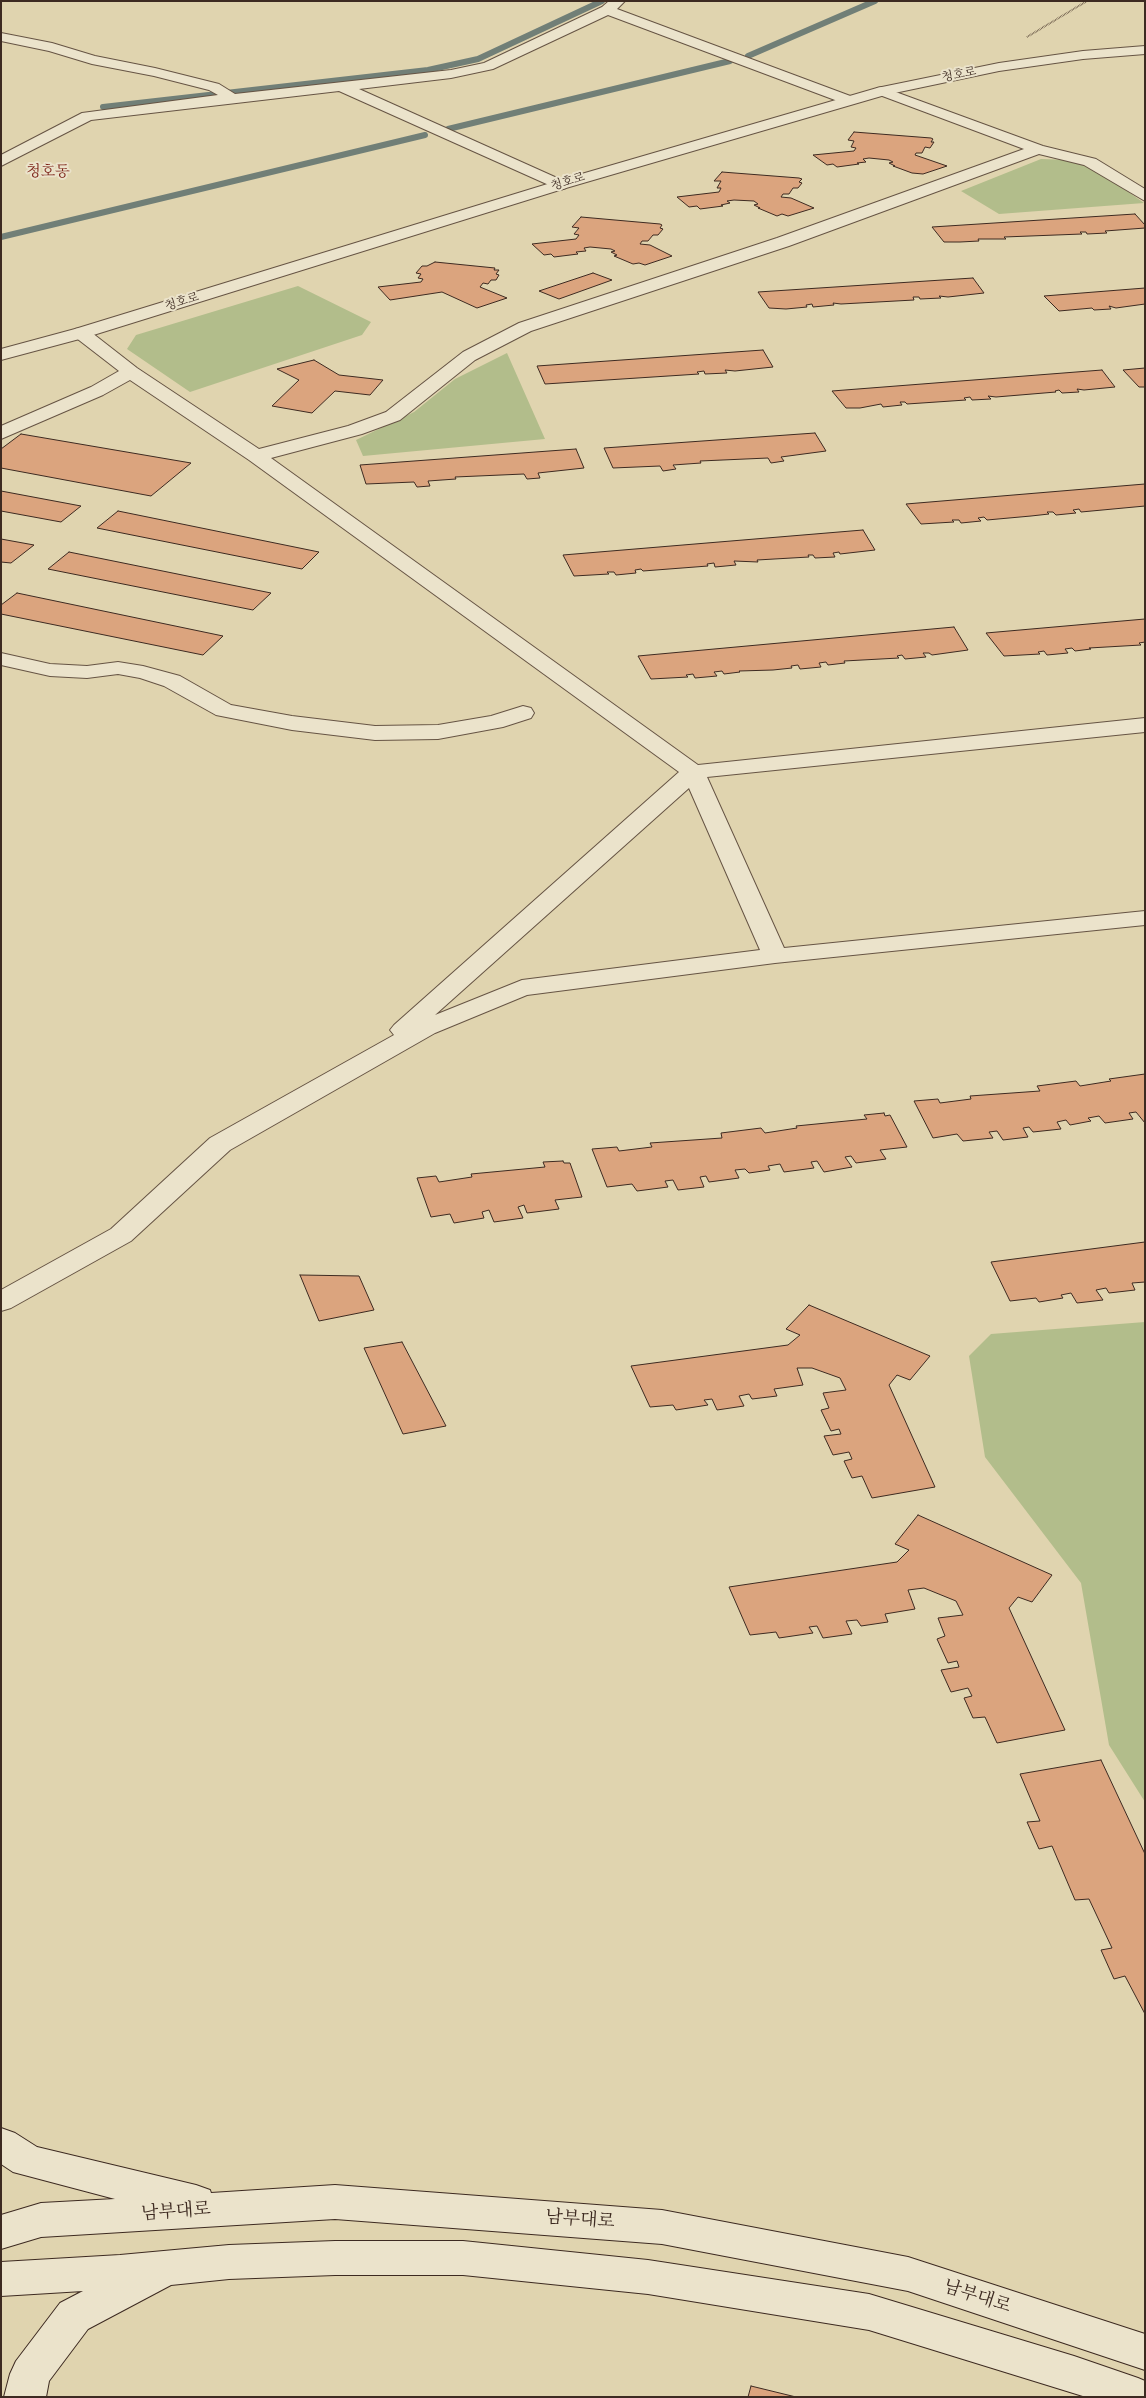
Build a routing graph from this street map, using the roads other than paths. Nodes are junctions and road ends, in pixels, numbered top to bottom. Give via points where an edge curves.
1 (613, 5) edge
2 (1, 37) edge
3 (1145, 50) edge
4 (343, 87) junction
5 (882, 90) junction
6 (232, 97) junction
7 (848, 100) junction
8 (1038, 149) junction
9 (1, 161) edge
10 (560, 185) junction
11 (1145, 196) edge
12 (81, 333) junction
13 (1, 355) edge
14 (131, 372) junction
15 (1, 433) edge
16 (256, 456) junction
17 (1, 658) edge
18 (523, 713) dead end
19 (1145, 725) edge
20 (693, 772) junction
21 (1145, 918) edge
22 (775, 956) junction
23 (475, 965) junction
24 (522, 988) junction
25 (368, 1060) junction
26 (1, 1302) edge
27 (1, 2144) edge
28 (221, 2209) junction
29 (1, 2232) edge
30 (168, 2267) junction
31 (1, 2279) edge
32 (1145, 2352) edge
33 (25, 2397) edge
34 (1138, 2397) edge

1 - 4 street via 488,66 451,74
1 - 7 street
2 - 6 street via 155,72
3 - 5 street, 청호로 via 999,67
4 - 6 street
4 - 10 street
5 - 7 street, 청호로
5 - 8 street
6 - 9 street via 87,116
7 - 10 street, 청호로
8 - 11 street via 1090,162
8 - 16 street via 783,242 525,327 469,356 392,416 355,430
10 - 12 street, 청호로
12 - 13 street, 청호로
12 - 14 street
14 - 15 street
14 - 16 street
16 - 20 street
17 - 18 street via 50,670 86,672 118,668 143,672 172,682 224,710 292,724 375,733 438,732 495,722
19 - 20 street
20 - 22 street
20 - 23 street
21 - 22 street
22 - 24 street
23 - 24 street
23 - 25 street
24 - 25 street via 426,1028
25 - 26 street via 220,1144 121,1235
27 - 28 street via 28,2161
28 - 29 street, 남부대로 via 41,2220
28 - 32 street, 남부대로 via 335,2202 662,2226 908,2274
30 - 31 street
30 - 33 street via 74,2316 30,2374
30 - 34 street via 335,2258 463,2258 648,2276 869,2312 1074,2374

